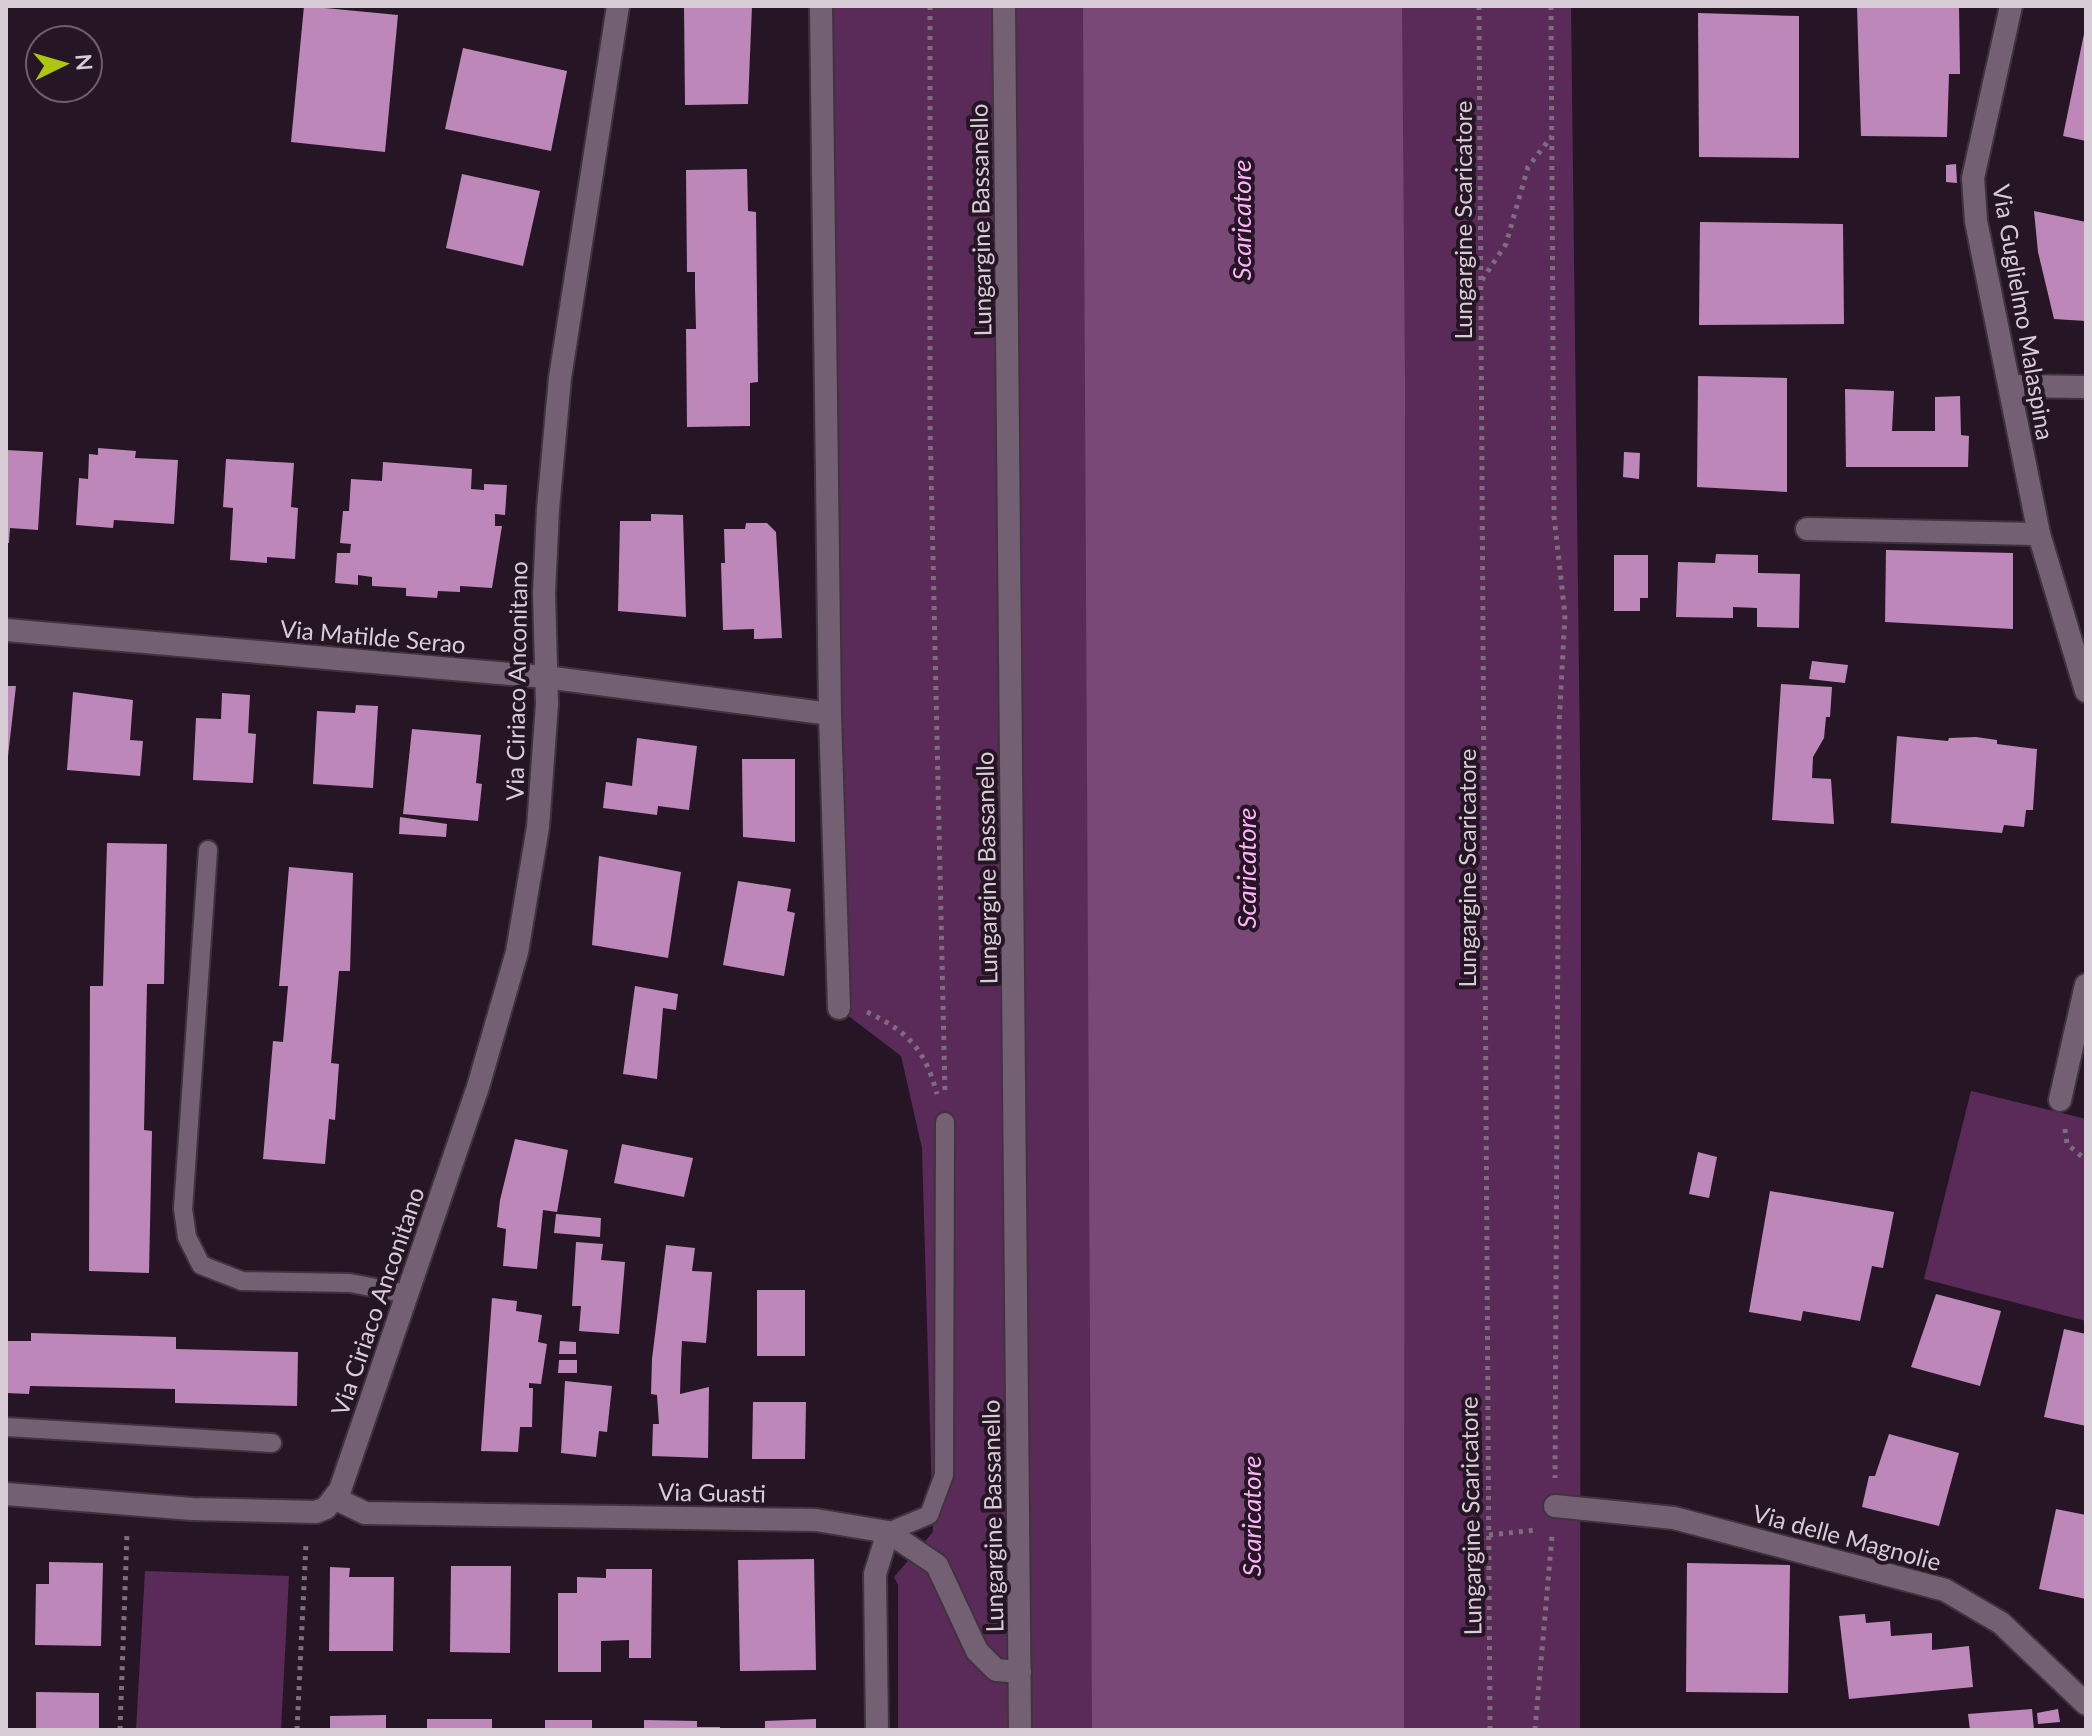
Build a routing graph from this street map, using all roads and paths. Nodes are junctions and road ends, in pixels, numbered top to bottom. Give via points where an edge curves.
1 (618, 6) edge
2 (821, 6) edge
3 (930, 6) edge
4 (1004, 6) edge
5 (1479, 6) edge
6 (1551, 6) edge
7 (2011, 6) edge
8 (1553, 135) junction
9 (1481, 282) junction
10 (2010, 386) junction
11 (2086, 387) edge
12 (1807, 529) dead end
13 (2039, 534) junction
14 (6, 630) edge
15 (545, 677) junction
16 (2086, 691) edge
17 (830, 714) junction
18 (208, 850) dead end
19 (2086, 985) edge
20 (839, 1008) joint
21 (2060, 1100) joint
22 (945, 1122) junction
23 (2086, 1160) edge
24 (407, 1294) junction
25 (6, 1427) edge
26 (272, 1443) dead end
27 (6, 1494) edge
28 (325, 1505) junction
29 (1555, 1506) joint
30 (127, 1532) dead end
31 (888, 1532) junction
32 (1489, 1535) junction
33 (306, 1537) dead end
34 (1020, 1672) junction
35 (2086, 1704) edge
36 (120, 1730) edge
37 (297, 1730) edge
38 (877, 1730) edge
39 (1020, 1730) edge
40 (1490, 1730) edge
41 (1535, 1730) edge

1 - 15 street, Via Ciriaco Anconitano via 560,378 548,509
2 - 17 street
3 - 22 path via 930,425
4 - 34 street, Lungargine Bassanello
5 - 9 path, Lungargine Scaricatore
6 - 8 path
7 - 10 street, Via Guglielmo Malaspina via 1973,178 1976,221
8 - 9 path via 1528,167 1506,244
8 - 29 path via 1554,516 1565,615 1559,780
9 - 32 path, Lungargine Scaricatore
10 - 11 street
10 - 13 street, Via Guglielmo Malaspina
12 - 13 street
13 - 16 street, Via Guglielmo Malaspina
14 - 15 street, Via Matilde Serao
15 - 17 street, Via Matilde Serao
15 - 24 street, Via Ciriaco Anconitano via 538,827 517,952 478,1087
17 - 20 street
18 - 24 lane via 183,1209 187,1237 201,1265 242,1281 350,1283
19 - 21 street
20 - 22 path via 870,1013 908,1038 928,1060
21 - 23 path via 2067,1144
22 - 31 lane via 944,1475 929,1515
24 - 28 street, Via Ciriaco Anconitano via 351,1458
25 - 26 lane
27 - 28 street, Via Guasti via 192,1509
28 - 31 street, Via Guasti via 365,1513 816,1520
29 - 35 street, Via delle Magnolie via 1674,1518 1945,1590 2001,1623
30 - 36 path
31 - 34 street, Via Guasti via 937,1565 977,1651 996,1670
31 - 38 street via 875,1574
32 - 40 path, Lungargine Scaricatore
32 - 41 path via 1553,1529
33 - 37 path
34 - 39 street, Lungargine Bassanello

